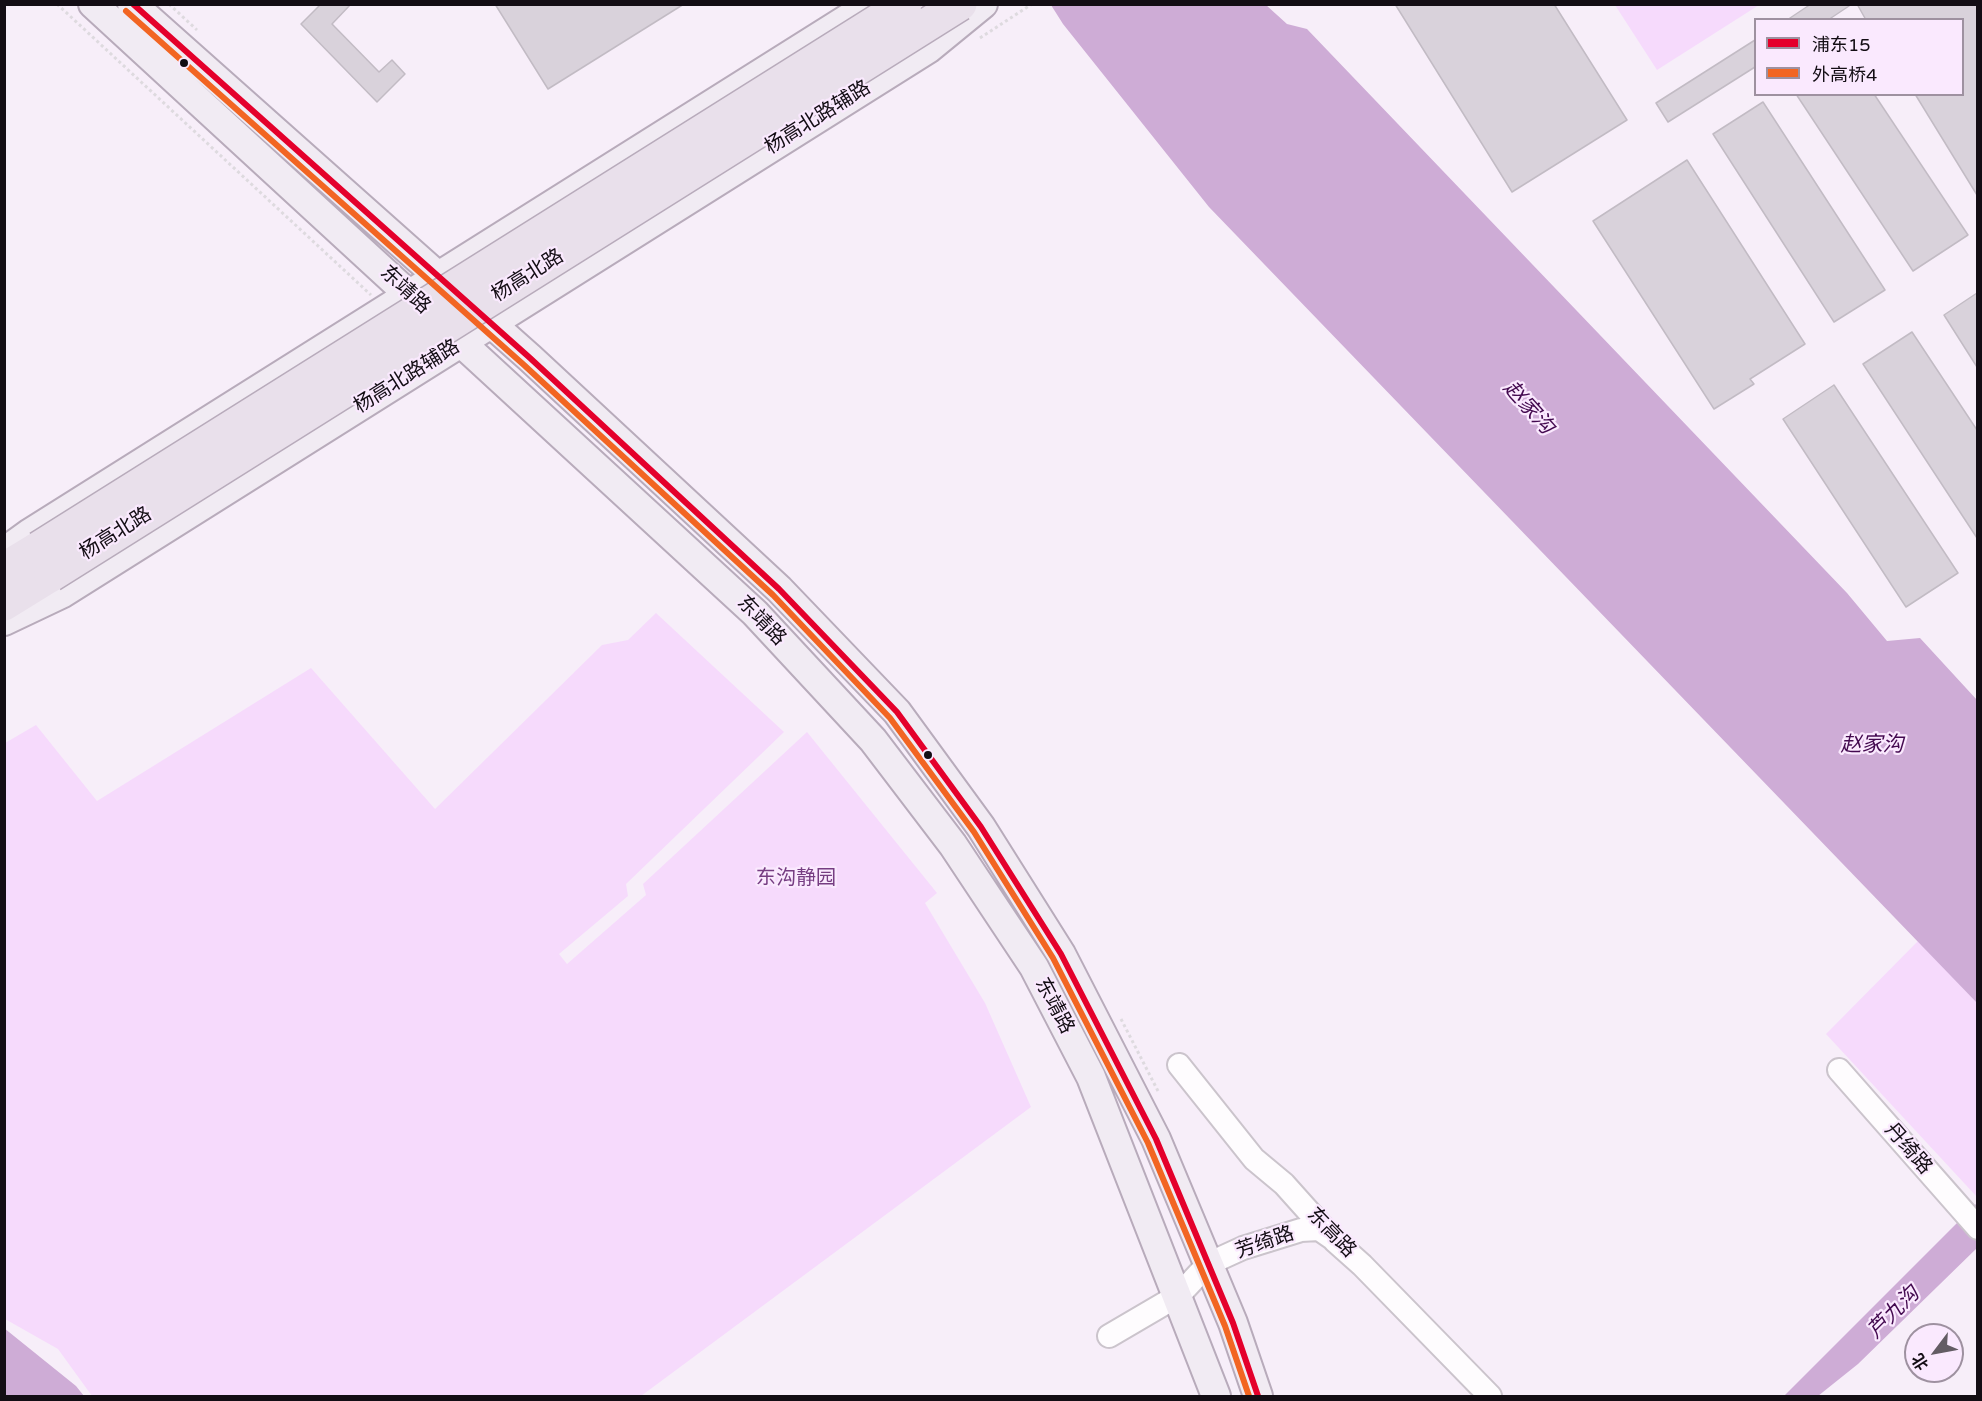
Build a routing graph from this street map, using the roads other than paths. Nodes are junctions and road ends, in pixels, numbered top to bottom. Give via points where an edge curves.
1 (93, 4) edge
2 (132, 4) edge
3 (871, 4) edge
4 (905, 4) edge
5 (960, 4) edge
6 (984, 4) edge
7 (429, 270) junction
8 (399, 302) junction
9 (491, 323) junction
10 (465, 347) junction
11 (4, 552) edge
12 (45, 561) junction
13 (4, 569) edge
14 (4, 604) edge
15 (4, 621) edge
16 (1179, 1065) dead end
17 (1839, 1070) dead end
18 (1977, 1228) edge
19 (1335, 1241) junction
20 (1208, 1264) junction
21 (1179, 1295) junction
22 (1109, 1336) dead end
23 (1216, 1396) edge
24 (1258, 1396) edge
25 (1490, 1396) edge

1 - 8 main road, 东靖路
2 - 7 main road, 东靖路
3 - 7 main road via 678,127
4 - 12 highway, 杨高北路, bridge
5 - 12 highway, 杨高北路, bridge
6 - 9 main road, 杨高北路辅路 via 928,49
7 - 8 main road
7 - 9 main road, 东靖路
8 - 10 main road, 东靖路
8 - 11 main road
9 - 10 main road, 杨高北路辅路
9 - 20 main road, 东靖路 via 779,589 904,720 981,827 1061,954 1156,1139
10 - 15 main road, 杨高北路辅路 via 63,593
10 - 21 main road, 东靖路 via 755,613 873,740 953,845 1034,967 1091,1077
12 - 13 highway, 杨高北路
12 - 14 highway, 杨高北路
16 - 19 street, 东高路 via 1254,1159 1284,1184
17 - 18 street, 丹绮路
19 - 20 street, 芳绮路 via 1319,1229 1301,1230 1243,1248
19 - 25 street, 东高路
20 - 21 street, 芳绮路
20 - 24 main road, 东靖路
21 - 22 street, 芳绮路
21 - 23 main road, 东靖路

